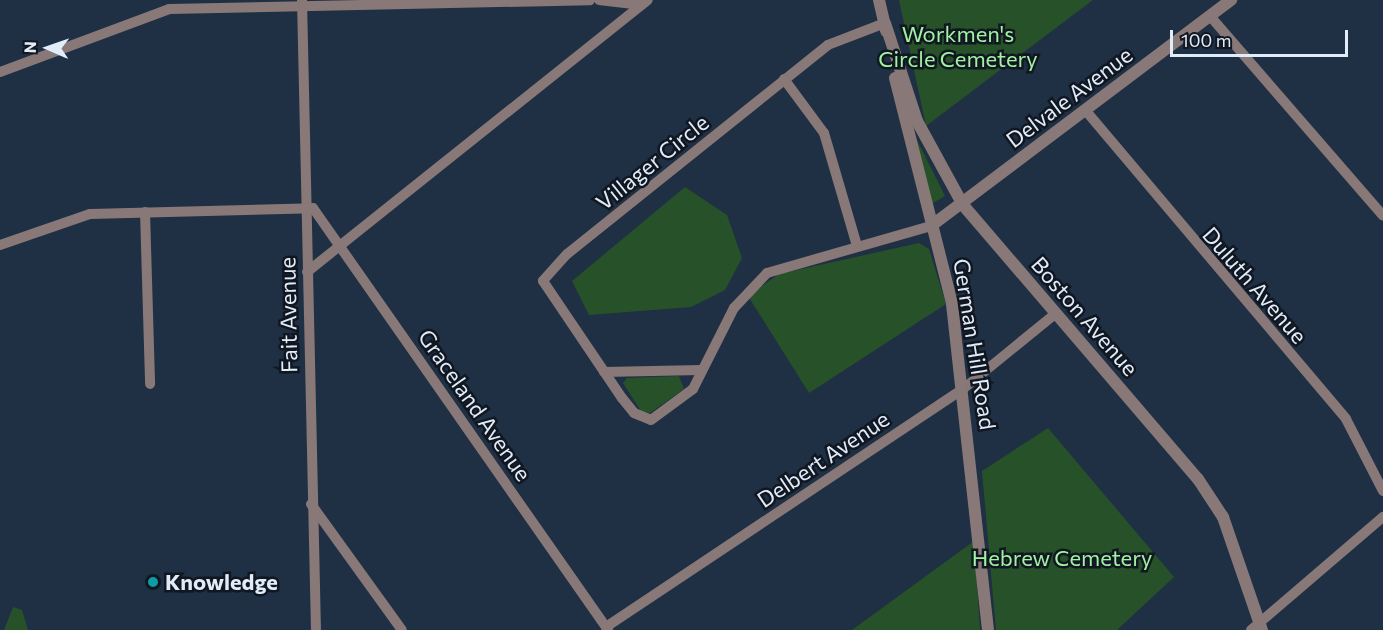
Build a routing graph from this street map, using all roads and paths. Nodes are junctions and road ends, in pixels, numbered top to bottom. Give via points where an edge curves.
1 (590, 0) edge
2 (599, 0) edge
3 (879, 0) edge
4 (1231, 0) edge
5 (302, 3) edge
6 (645, 3) edge
7 (1210, 16) junction
8 (885, 23) junction
9 (0, 72) edge
10 (784, 79) junction
11 (1086, 111) junction
12 (963, 205) junction
13 (306, 208) junction
14 (145, 212) junction
15 (1383, 216) edge
16 (931, 226) junction
17 (0, 245) edge
18 (339, 245) junction
19 (857, 246) junction
20 (307, 272) junction
21 (1055, 314) junction
22 (701, 370) junction
23 (604, 372) junction
24 (150, 384) dead end
25 (963, 389) junction
26 (1383, 491) edge
27 (310, 503) junction
28 (1383, 517) edge
29 (607, 628) edge
30 (1257, 628) edge
31 (316, 630) edge
32 (402, 630) edge
33 (988, 630) edge

1 - 5 street
2 - 6 street
3 - 8 street, German Hill Road
4 - 7 street, Delvale Avenue
5 - 9 street via 169,9
5 - 13 street, Fait Avenue
6 - 18 street
7 - 11 street, Delvale Avenue
7 - 15 street
8 - 10 street, Villager Circle via 828,45
8 - 12 street, Boston Avenue via 920,127
8 - 16 street, German Hill Road
10 - 19 street via 824,133
10 - 23 street, Villager Circle via 545,273 552,298
11 - 12 street, Delvale Avenue
11 - 26 street, Duluth Avenue via 1346,419
12 - 16 street, Delvale Avenue
12 - 21 street, Boston Avenue
13 - 14 street
13 - 18 street, Graceland Avenue via 313,208
13 - 20 street, Fait Avenue
14 - 17 street via 70,218
14 - 24 street
16 - 19 street, Villager Circle
16 - 25 street, German Hill Road via 952,304
18 - 20 street
18 - 29 street, Graceland Avenue
19 - 22 street, Villager Circle via 789,263 755,283 734,308
20 - 27 street, Fait Avenue
21 - 25 street, Delbert Avenue
21 - 30 street, Boston Avenue via 1215,504
22 - 23 street
22 - 23 street, Villager Circle via 687,396 645,420
25 - 29 street, Delbert Avenue
25 - 33 street, German Hill Road
27 - 31 street, Fait Avenue
27 - 32 street
28 - 30 street

